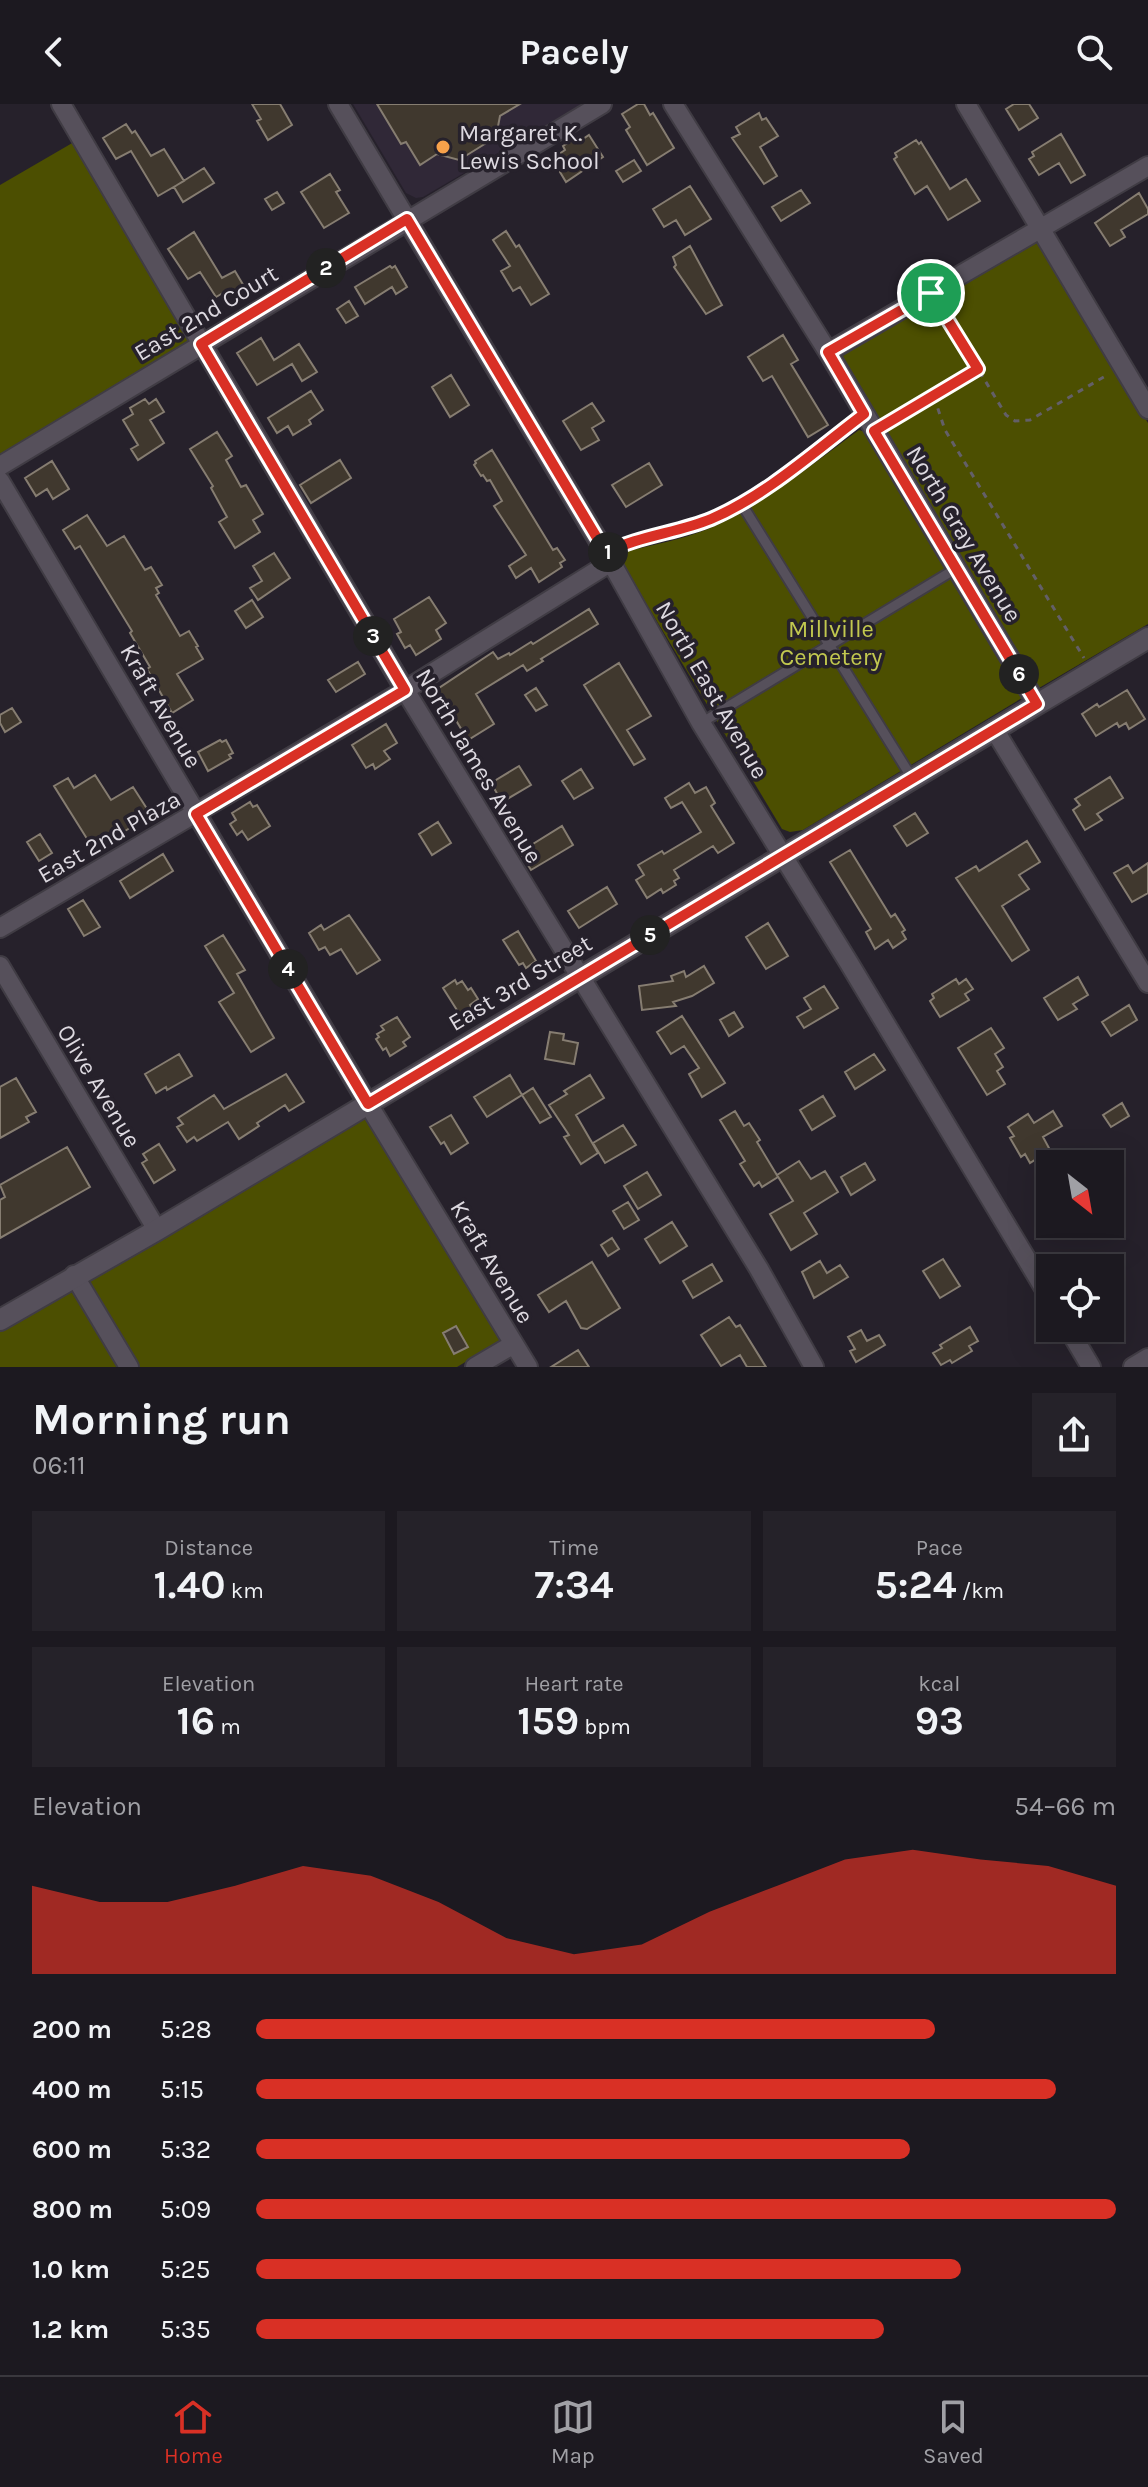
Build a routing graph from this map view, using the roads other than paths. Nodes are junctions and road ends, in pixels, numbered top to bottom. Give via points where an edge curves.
1 (61, 104) edge
2 (338, 104) edge
3 (602, 104) edge
4 (673, 104) edge
5 (966, 104) edge
6 (1148, 166) edge
7 (407, 219) junction
8 (1040, 229) junction
9 (201, 344) junction
10 (828, 352) junction
11 (1148, 409) edge
12 (864, 414) junction
13 (0, 466) edge
14 (0, 481) edge
15 (741, 503) junction
16 (608, 558) junction
17 (957, 568) junction
18 (1148, 638) edge
19 (829, 644) junction
20 (405, 690) junction
21 (1037, 704) junction
22 (701, 723) junction
23 (994, 729) junction
24 (912, 778) junction
25 (196, 814) junction
26 (782, 855) junction
27 (0, 928) edge
28 (0, 966) edge
29 (580, 978) junction
30 (1148, 983) edge
31 (368, 1104) junction
32 (157, 1230) junction
33 (74, 1275) junction
34 (1036, 1275) edge
35 (0, 1320) edge
36 (1076, 1342) edge
37 (514, 1344) junction
38 (1148, 1358) edge
39 (129, 1367) edge
40 (475, 1367) edge
41 (528, 1367) edge
42 (814, 1367) edge
43 (1091, 1367) edge
44 (1133, 1367) edge

1 - 9 street, North James Avenue
2 - 7 street, North East Avenue
3 - 7 street, East 2nd Court
4 - 10 street, North Gray Avenue
5 - 8 street
6 - 8 street
7 - 9 street, East 2nd Court
7 - 16 street, North East Avenue
8 - 10 street
8 - 11 street
9 - 13 street, East 2nd Court
9 - 20 street, North James Avenue
10 - 12 street, North Gray Avenue
12 - 15 lane, East 2nd Plaza
12 - 17 street, North Gray Avenue
14 - 25 street, Kraft Avenue
15 - 16 lane, East 2nd Plaza via 673,533 621,544
15 - 19 lane
16 - 20 street, East 2nd Plaza
16 - 22 street, North East Avenue
17 - 19 lane
17 - 21 street, North Gray Avenue
18 - 21 street, East 3rd Street
19 - 22 lane
19 - 24 lane
20 - 25 street, East 2nd Plaza
20 - 29 street, North James Avenue
21 - 23 street, East 3rd Street
22 - 26 street, North East Avenue
23 - 24 street, East 3rd Street
23 - 30 street
24 - 26 street, East 3rd Street
25 - 27 street, East 2nd Plaza
25 - 31 street, Kraft Avenue
26 - 29 street, East 3rd Street
26 - 34 street, North East Avenue
28 - 32 street, Olive Avenue
29 - 31 street, East 3rd Street
29 - 42 street, North James Avenue
31 - 32 street, East 3rd Street
31 - 37 street, Kraft Avenue
32 - 33 street, East 3rd Street
33 - 35 street, East 3rd Street
33 - 39 street
36 - 43 street
37 - 40 street
37 - 41 street, Kraft Avenue
38 - 44 street

